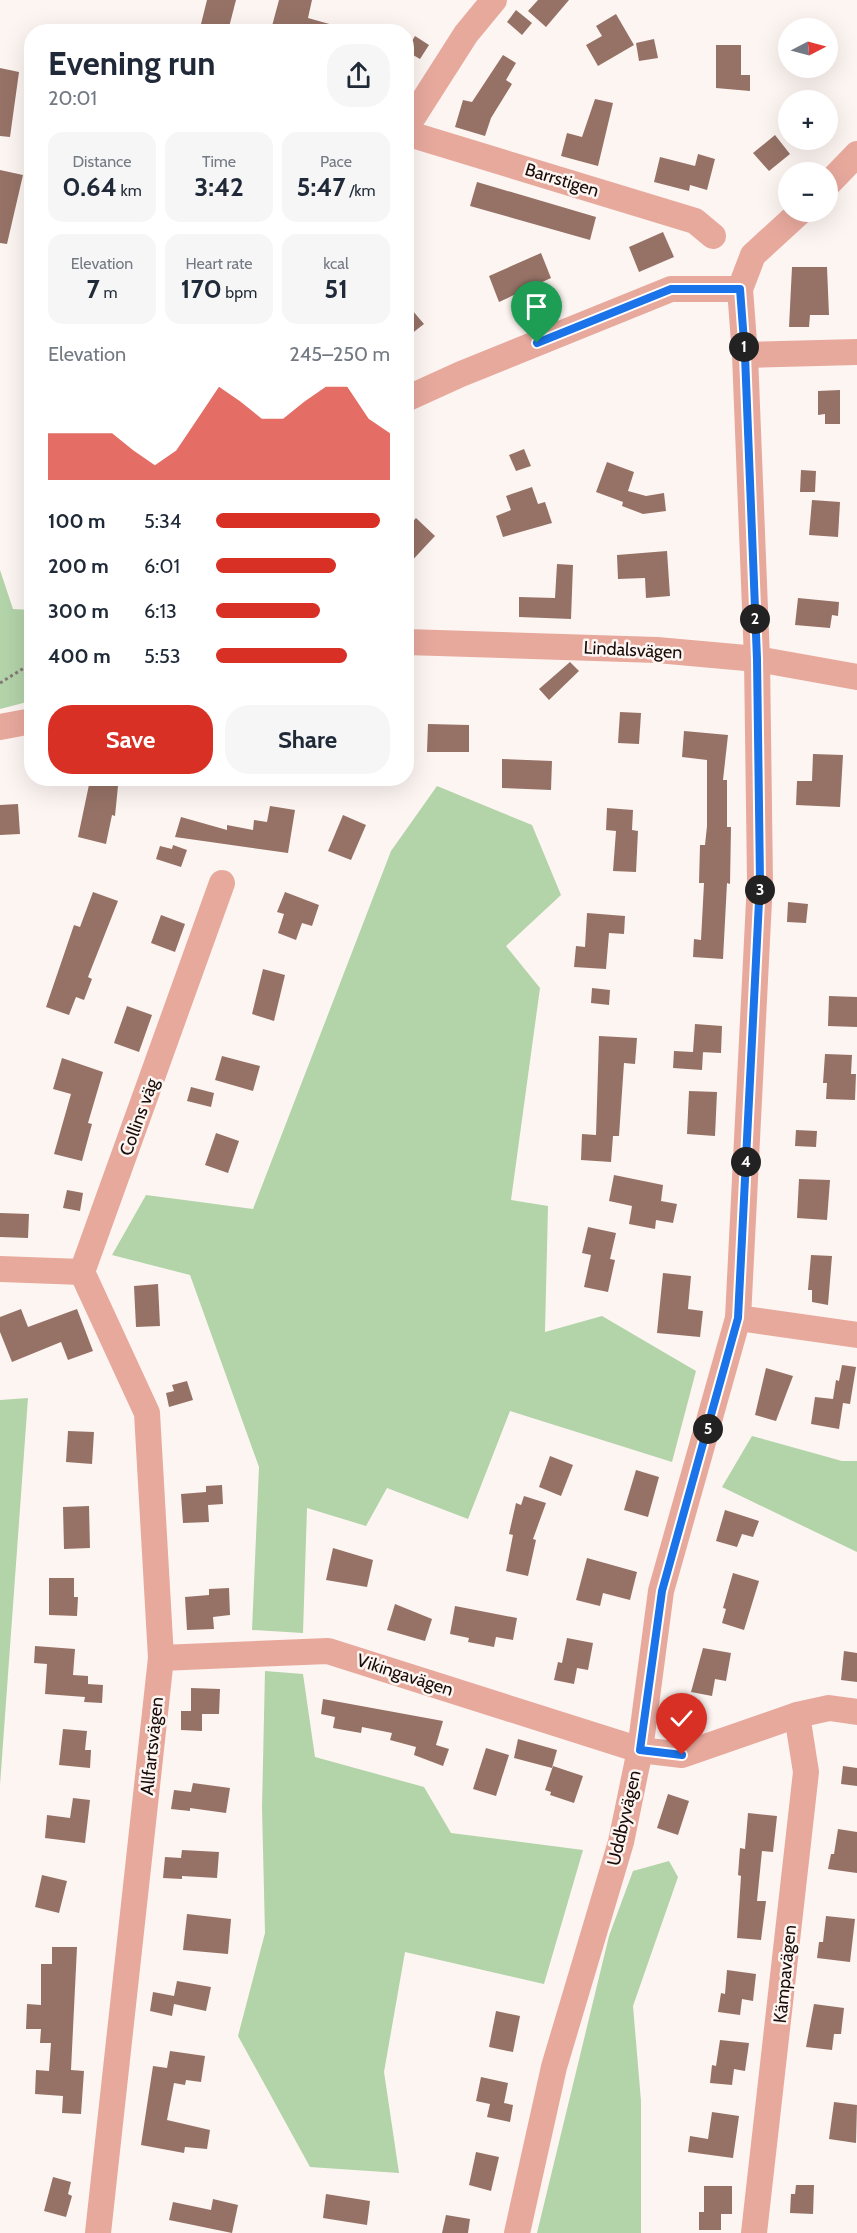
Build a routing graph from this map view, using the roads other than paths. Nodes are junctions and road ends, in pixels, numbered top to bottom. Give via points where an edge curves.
1 (494, 0) edge
2 (414, 115) edge
3 (414, 135) edge
4 (857, 154) edge
5 (838, 174) edge
6 (789, 222) edge
7 (713, 236) dead end
8 (740, 289) junction
9 (857, 352) edge
10 (745, 355) junction
11 (414, 395) edge
12 (414, 642) edge
13 (757, 659) junction
14 (857, 678) edge
15 (24, 722) edge
16 (0, 727) edge
17 (222, 883) dead end
18 (0, 1269) edge
19 (82, 1272) junction
20 (738, 1318) junction
21 (857, 1335) edge
22 (161, 1658) junction
23 (857, 1712) edge
24 (797, 1715) junction
25 (640, 1750) junction
26 (100, 2233) edge
27 (517, 2233) edge
28 (754, 2233) edge

1 - 2 street via 466,34
3 - 7 street, Barrstigen via 695,221
4 - 5 street
6 - 8 street via 753,255
8 - 10 street, Uddbyvägen
8 - 11 street via 671,289
9 - 10 street
10 - 13 street, Uddbyvägen
12 - 13 street, Lindalsvägen via 657,650
13 - 14 street, Lindalsvägen
13 - 20 street, Uddbyvägen via 760,881
15 - 16 street
17 - 19 street, Collins väg
18 - 19 street
19 - 22 street, Allfartsvägen via 147,1413
20 - 21 street
20 - 25 street, Uddbyvägen via 662,1591
22 - 25 street, Vikingavägen via 328,1651
22 - 26 street, Allfartsvägen
23 - 24 street, Vikingavägen via 829,1708
24 - 25 street, Vikingavägen via 682,1755
24 - 28 street, Kämpavägen via 806,1772
25 - 27 street, Uddbyvägen via 621,1842 554,2067

